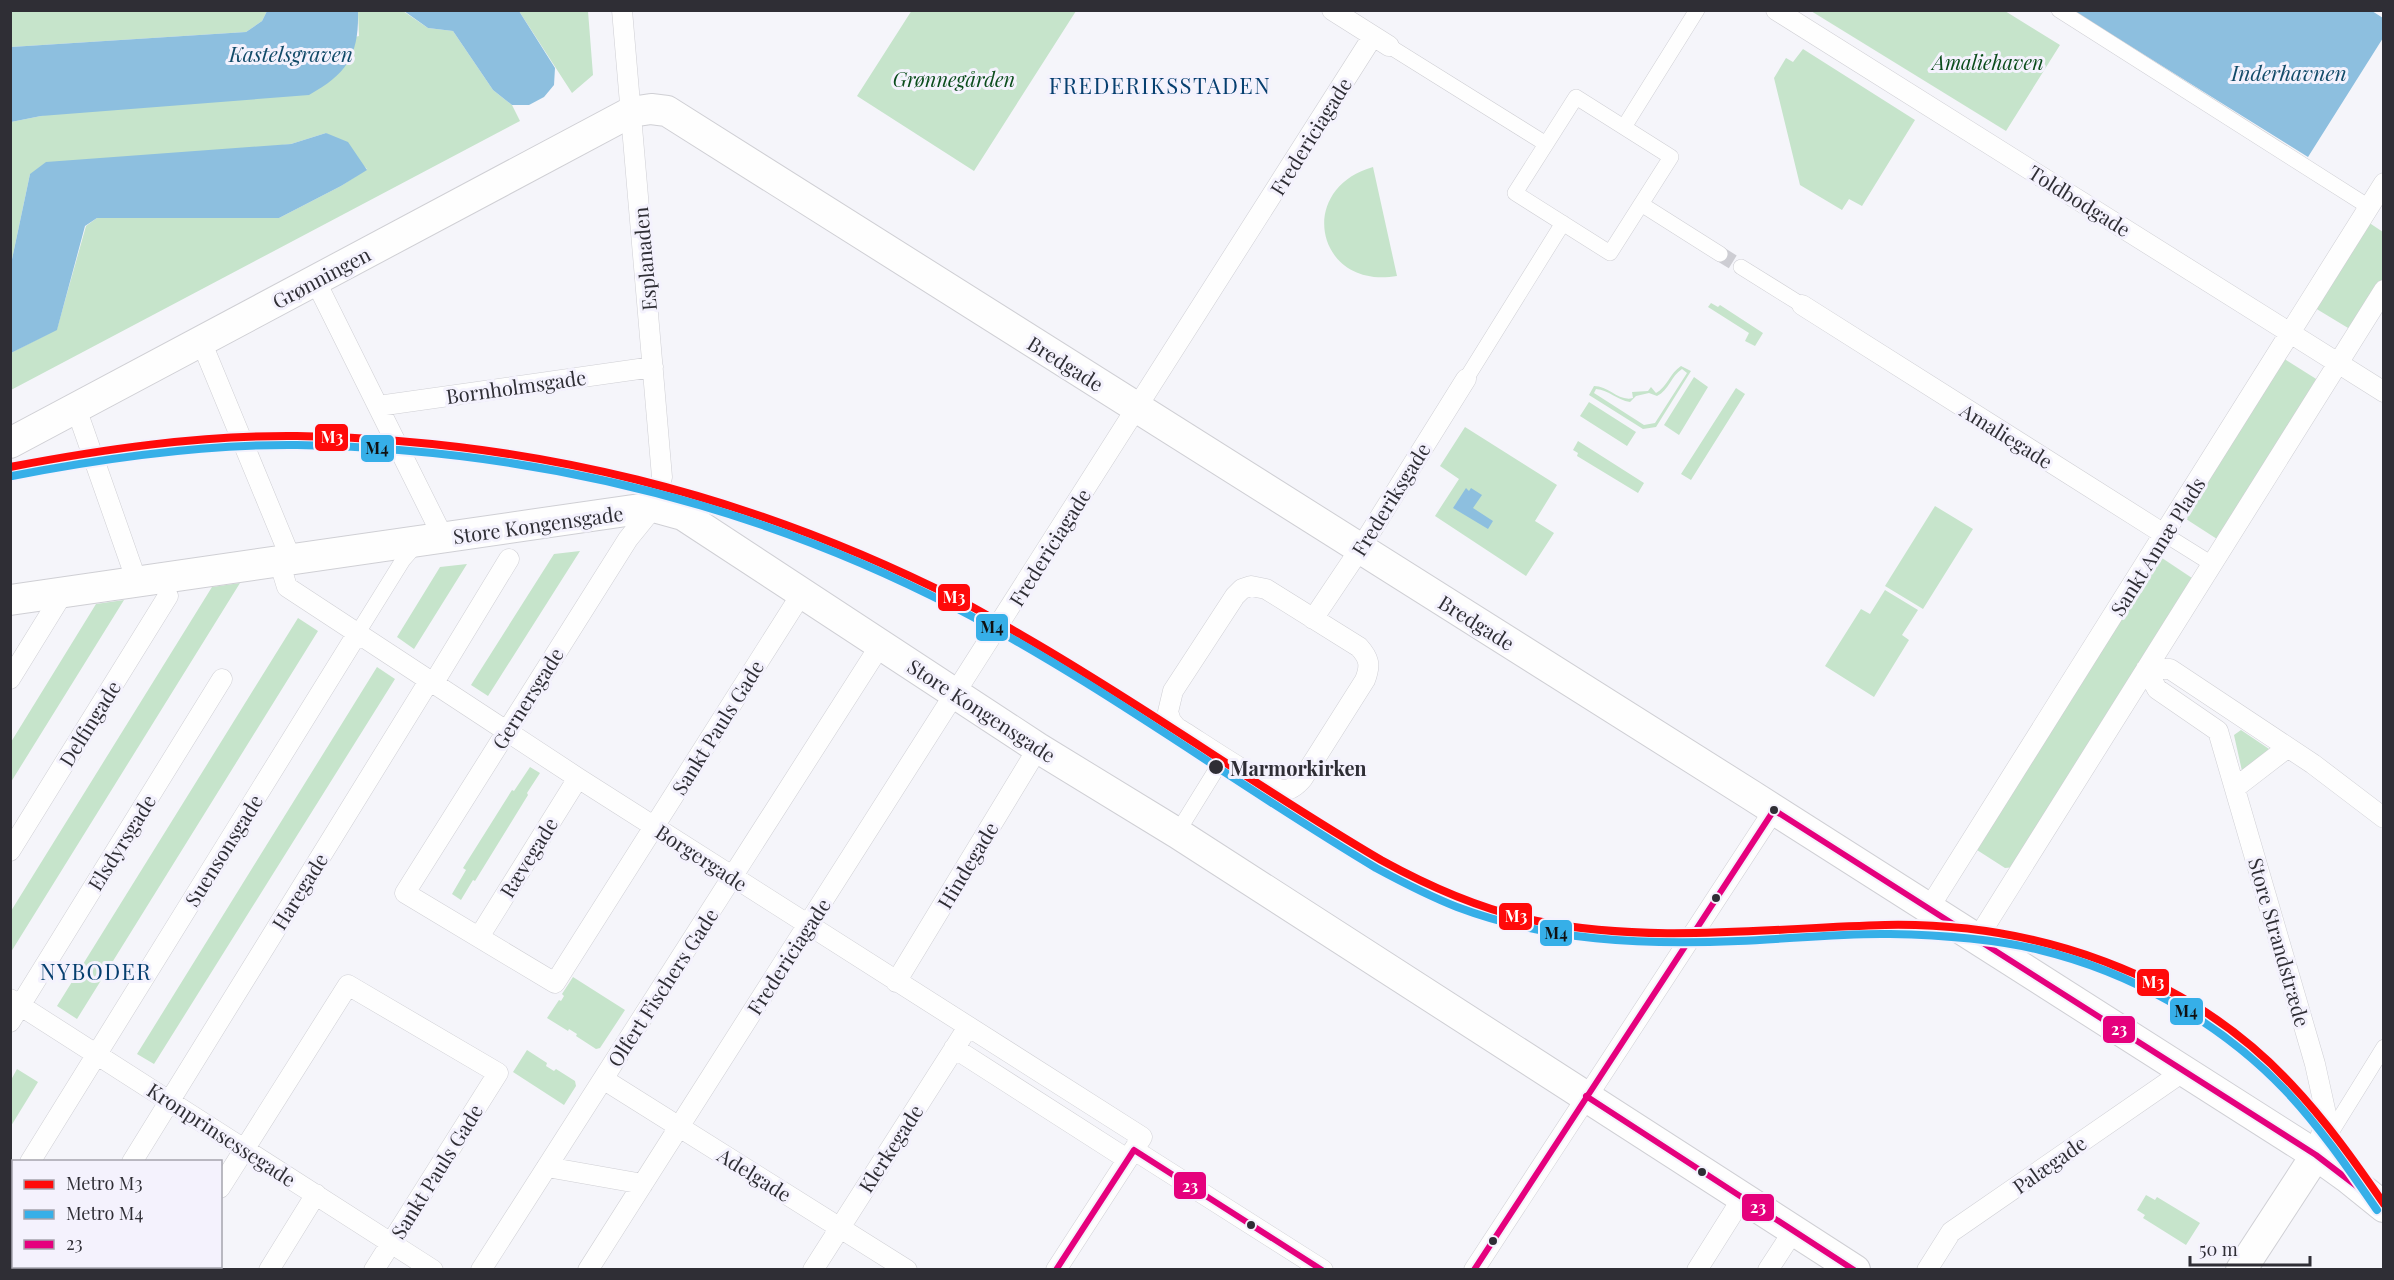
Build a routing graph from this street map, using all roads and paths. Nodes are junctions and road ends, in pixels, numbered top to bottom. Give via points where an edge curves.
1 (622, 10) edge
2 (1332, 10) edge
3 (1697, 10) edge
4 (1776, 10) edge
5 (2059, 10) edge
6 (1381, 41) junction
7 (631, 112) junction
8 (1624, 127) junction
9 (1546, 144) junction
10 (2384, 183) edge
11 (1641, 204) junction
12 (2368, 207) junction
13 (1563, 223) junction
14 (1720, 254) tunnel mouth
15 (1741, 267) tunnel mouth
16 (315, 280) junction
17 (2384, 290) edge
18 (1802, 305) joint
19 (2291, 333) junction
20 (201, 341) junction
21 (2339, 363) junction
22 (653, 367) junction
23 (1466, 379) joint
24 (2384, 392) edge
25 (378, 406) junction
26 (76, 408) junction
27 (1137, 408) junction
28 (10, 443) edge
29 (654, 507) junction
30 (2164, 534) junction
31 (431, 539) junction
32 (1360, 549) junction
33 (285, 560) junction
34 (509, 560) dead end
35 (2212, 564) junction
36 (137, 582) junction
37 (802, 592) junction
38 (63, 593) junction
39 (168, 596) dead end
40 (10, 600) edge
41 (1313, 619) junction
42 (357, 634) junction
43 (880, 644) junction
44 (2146, 669) junction
45 (222, 679) dead end
46 (10, 680) edge
47 (431, 682) junction
48 (955, 693) junction
49 (2230, 711) junction
50 (506, 731) junction
51 (2218, 731) junction
52 (1038, 748) junction
53 (2287, 748) junction
54 (1224, 757) junction
55 (578, 778) junction
56 (2235, 788) junction
57 (1774, 810) junction
58 (2384, 818) edge
59 (654, 826) junction
60 (1177, 833) junction
61 (10, 851) edge
62 (733, 876) junction
63 (1929, 908) junction
64 (808, 925) junction
65 (479, 937) junction
66 (1977, 939) junction
67 (896, 982) junction
68 (14, 1009) edge
69 (968, 1027) junction
70 (2384, 1047) edge
71 (954, 1048) junction
72 (97, 1054) junction
73 (2184, 1071) junction
74 (603, 1079) junction
75 (1586, 1096) junction
76 (169, 1101) junction
77 (679, 1127) junction
78 (245, 1149) junction
79 (1134, 1149) junction
80 (2316, 1155) junction
81 (31, 1160) edge
82 (133, 1160) edge
83 (547, 1167) junction
84 (643, 1184) junction
85 (222, 1185) edge
86 (316, 1194) junction
87 (1743, 1197) junction
88 (2384, 1207) edge
89 (840, 1227) junction
90 (1794, 1230) junction
91 (391, 1242) junction
92 (269, 1269) edge
93 (374, 1269) edge
94 (433, 1269) edge
95 (481, 1269) edge
96 (588, 1269) edge
97 (813, 1269) edge
98 (907, 1269) edge
99 (1056, 1269) edge
100 (1323, 1269) edge
101 (1474, 1269) edge
102 (1697, 1269) edge
103 (1768, 1269) edge
104 (1855, 1269) edge
105 (1927, 1269) edge
106 (2241, 1269) edge

1 - 7 street, Esplanaden
2 - 6 street
3 - 8 street
4 - 19 street, Toldbodgade
5 - 12 street
6 - 9 street
6 - 27 street, Fredericiagade
7 - 16 main road, Grønningen
7 - 22 street, Esplanaden
7 - 27 main road, Bredgade via 651,108 667,111
8 - 9 street via 1576,97
8 - 11 street via 1671,157
9 - 13 street via 1515,193
10 - 12 street, Sankt Annæ Plads
11 - 13 street via 1610,253
11 - 14 street
12 - 19 street, Sankt Annæ Plads
13 - 23 street
15 - 18 street
16 - 20 main road, Grønningen
16 - 25 street
17 - 21 street
18 - 30 street, Amaliegade
19 - 21 street, Toldbodgade
19 - 30 street, Sankt Annæ Plads
20 - 26 main road, Grønningen
20 - 33 street, Borgergade
21 - 24 street, Toldbodgade
21 - 35 street
22 - 25 street, Bornholmsgade
22 - 29 street, Esplanaden via 662,477
23 - 32 street, Frederiksgade
25 - 31 street
26 - 28 main road, Grønningen
26 - 36 street
27 - 32 main road, Bredgade
27 - 48 street, Fredericiagade
29 - 31 main road, Store Kongensgade
29 - 37 main road, Store Kongensgade via 683,515
29 - 50 street, Gernersgade via 628,539
30 - 35 street, Amaliegade
30 - 63 street, Sankt Annæ Plads
31 - 33 main road, Store Kongensgade
31 - 42 street, Suensonsgade via 403,560
32 - 41 street, Frederiksgade
32 - 57 main road, Bredgade
33 - 36 main road, Store Kongensgade
33 - 42 street, Borgergade via 287,587
34 - 47 street, Haregade
35 - 44 street
36 - 38 main road, Store Kongensgade
37 - 43 main road, Store Kongensgade
37 - 59 street, Sankt Pauls Gade
38 - 40 main road, Store Kongensgade
38 - 46 street
39 - 61 street, Delfingade
41 - 54 street via 1359,647 1370,666 1323,747 1298,784 1284,790
41 - 54 street via 1266,589 1246,587 1235,596 1189,666 1169,699 1169,718 1176,727
42 - 47 street, Borgergade
42 - 72 street, Suensonsgade
43 - 48 main road, Store Kongensgade
43 - 62 street, Olfert Fischers Gade
44 - 49 street via 2170,669
44 - 51 street via 2157,689
44 - 66 street
45 - 68 street, Elsdyrsgade
47 - 50 street, Borgergade
47 - 76 street, Haregade
48 - 52 main road, Store Kongensgade
48 - 64 street, Fredericiagade
49 - 51 street
49 - 53 street
50 - 55 street, Borgergade
50 - 65 street, Gernersgade via 405,892
51 - 56 street, Store Strandstræde
52 - 60 main road, Store Kongensgade
52 - 67 street, Hindegade
53 - 56 street
53 - 58 street
54 - 60 street
55 - 59 street, Borgergade
55 - 65 street, Rævegade
56 - 80 street, Store Strandstræde via 2326,1114
57 - 63 main road, Bredgade
57 - 75 street
59 - 62 street, Borgergade
59 - 65 street, Sankt Pauls Gade via 555,983
60 - 75 main road, Store Kongensgade
62 - 64 street, Borgergade
62 - 74 street, Olfert Fischers Gade
63 - 66 main road, Bredgade
64 - 67 street, Borgergade
64 - 77 street, Fredericiagade
66 - 73 main road, Bredgade
67 - 69 street, Borgergade
68 - 72 street, Kronprinsessegade
69 - 71 street, Klerkegade
69 - 79 street, Borgergade
70 - 80 street
71 - 79 street, Borgergade
71 - 89 street, Klerkegade
72 - 76 street, Kronprinsessegade
72 - 81 street, Suensonsgade
73 - 80 main road, Bredgade
73 - 105 street, Palægade via 1951,1232
74 - 77 street, Adelgade
74 - 83 street, Olfert Fischers Gade
75 - 87 main road, Store Kongensgade
75 - 101 street
76 - 78 street, Kronprinsessegade
76 - 82 street, Haregade
77 - 84 street, Fredericiagade
77 - 89 street, Adelgade
78 - 85 street
78 - 86 street, Kronprinsessegade
78 - 91 street, Sankt Pauls Gade via 348,985 498,1073
79 - 99 street
79 - 100 street, Borgergade
80 - 88 main road, Bredgade
80 - 106 main road
83 - 84 street
83 - 95 street, Olfert Fischers Gade
84 - 96 street, Fredericiagade
86 - 91 street, Kronprinsessegade
86 - 92 street
87 - 90 main road, Store Kongensgade
87 - 102 street
89 - 97 street, Klerkegade
89 - 98 street, Adelgade
90 - 103 street
90 - 104 main road, Store Kongensgade
91 - 93 street, Sankt Pauls Gade
91 - 94 street, Kronprinsessegade

